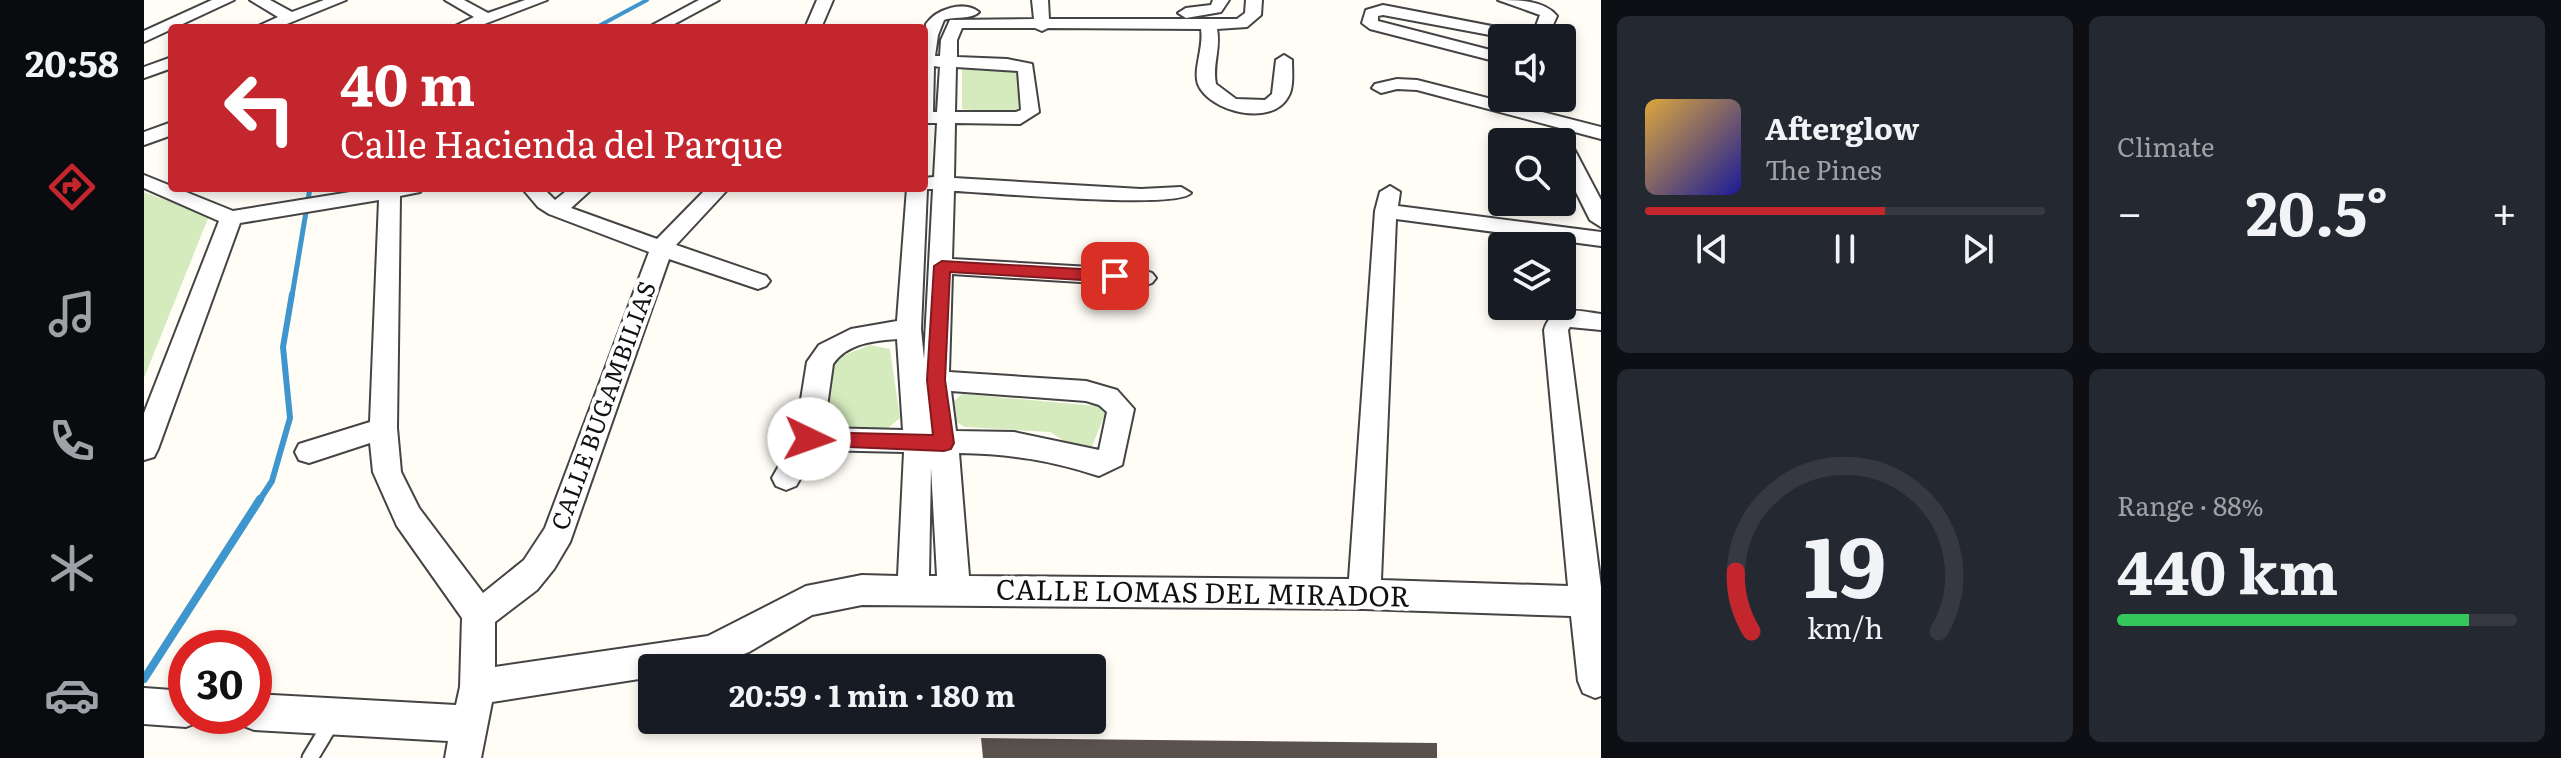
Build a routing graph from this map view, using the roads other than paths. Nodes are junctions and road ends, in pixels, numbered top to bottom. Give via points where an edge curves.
1 (226, 0) edge
2 (258, 0) edge
3 (338, 0) edge
4 (453, 0) edge
5 (539, 0) edge
6 (711, 0) edge
7 (825, 0) edge
8 (1221, 0) edge
9 (1254, 0) edge
10 (1506, 0) edge
11 (1041, 14) edge
12 (291, 17) junction
13 (943, 17) junction
14 (487, 18) junction
15 (1124, 18) junction
16 (273, 24) edge
17 (470, 24) edge
18 (663, 24) edge
19 (815, 24) edge
20 (1208, 24) junction
21 (1545, 24) edge
22 (1488, 30) edge
23 (144, 37) edge
24 (928, 46) edge
25 (1488, 54) edge
26 (1284, 60) dead end
27 (928, 61) edge
28 (949, 62) junction
29 (168, 64) edge
30 (144, 73) edge
31 (1381, 88) dead end
32 (1546, 112) edge
33 (928, 117) edge
34 (947, 118) junction
35 (1549, 120) junction
36 (1553, 128) edge
37 (168, 130) edge
38 (1601, 133) edge
39 (144, 139) edge
40 (1576, 172) edge
41 (144, 181) edge
42 (935, 184) edge
43 (168, 191) edge
44 (170, 192) edge
45 (380, 192) edge
46 (397, 192) edge
47 (535, 192) edge
48 (578, 192) edge
49 (715, 192) edge
50 (917, 192) edge
51 (1181, 193) dead end
52 (556, 210) junction
53 (231, 218) junction
54 (1601, 220) edge
55 (1601, 239) edge
56 (662, 247) junction
57 (942, 266) junction
58 (1144, 278) dead end
59 (758, 281) dead end
60 (1601, 322) edge
61 (909, 329) junction
62 (924, 379) junction
63 (383, 428) junction
64 (809, 439) junction
65 (931, 443) junction
66 (144, 449) edge
67 (309, 452) dead end
68 (786, 478) dead end
69 (913, 590) junction
70 (954, 590) junction
71 (1364, 594) junction
72 (1594, 602) edge
73 (479, 614) junction
74 (1595, 681) dead end
75 (477, 687) junction
76 (144, 706) edge
77 (168, 708) edge
78 (272, 713) edge
79 (334, 717) junction
80 (467, 741) edge
81 (310, 758) edge

1 - 23 street
2 - 12 street
3 - 12 street
4 - 14 street
5 - 14 street
6 - 18 street
7 - 19 street
8 - 15 street via 1209,12
9 - 20 street via 1253,15 1245,23
10 - 21 street via 1549,16
11 - 13 street
11 - 15 street
12 - 16 street
13 - 24 street via 930,30
13 - 28 street via 950,33
14 - 17 street
15 - 20 street
20 - 26 street via 1206,79 1222,99 1243,106 1271,105 1281,95
22 - 25 street via 1383,10 1374,10 1369,22
27 - 28 street
28 - 34 street
28 - 34 street via 1026,68 1030,112 1020,118
29 - 30 street
31 - 35 street via 1417,85
32 - 35 street
33 - 34 street
34 - 42 street
35 - 36 street
35 - 38 street
37 - 39 street
40 - 54 street
41 - 43 street
42 - 51 street
42 - 57 street
44 - 53 street
45 - 53 street
46 - 63 street
47 - 52 street
48 - 52 street
49 - 56 street, CALLE BUGAMBILIAS
50 - 61 street
52 - 56 street
53 - 66 street
55 - 71 street via 1388,201
56 - 59 street
56 - 73 street, CALLE BUGAMBILIAS via 559,533 531,578
57 - 58 street
57 - 62 street
60 - 72 street via 1567,318 1556,330
61 - 62 street
61 - 64 street via 863,334 826,352
62 - 65 street
62 - 65 street via 1064,388 1099,394 1121,409 1112,457 1099,464 1032,445
63 - 67 street
63 - 73 street via 387,472 397,497
64 - 65 street
64 - 68 street
65 - 69 street
65 - 70 street
69 - 70 street, CALLE LOMAS DEL MIRADOR
69 - 75 street, CALLE LOMAS DEL MIRADOR via 862,590 806,601 708,652
70 - 71 street, CALLE LOMAS DEL MIRADOR
71 - 72 street, CALLE LOMAS DEL MIRADOR
72 - 74 street
73 - 75 street
75 - 80 street
76 - 77 street
78 - 79 street
79 - 80 street
79 - 81 lane

